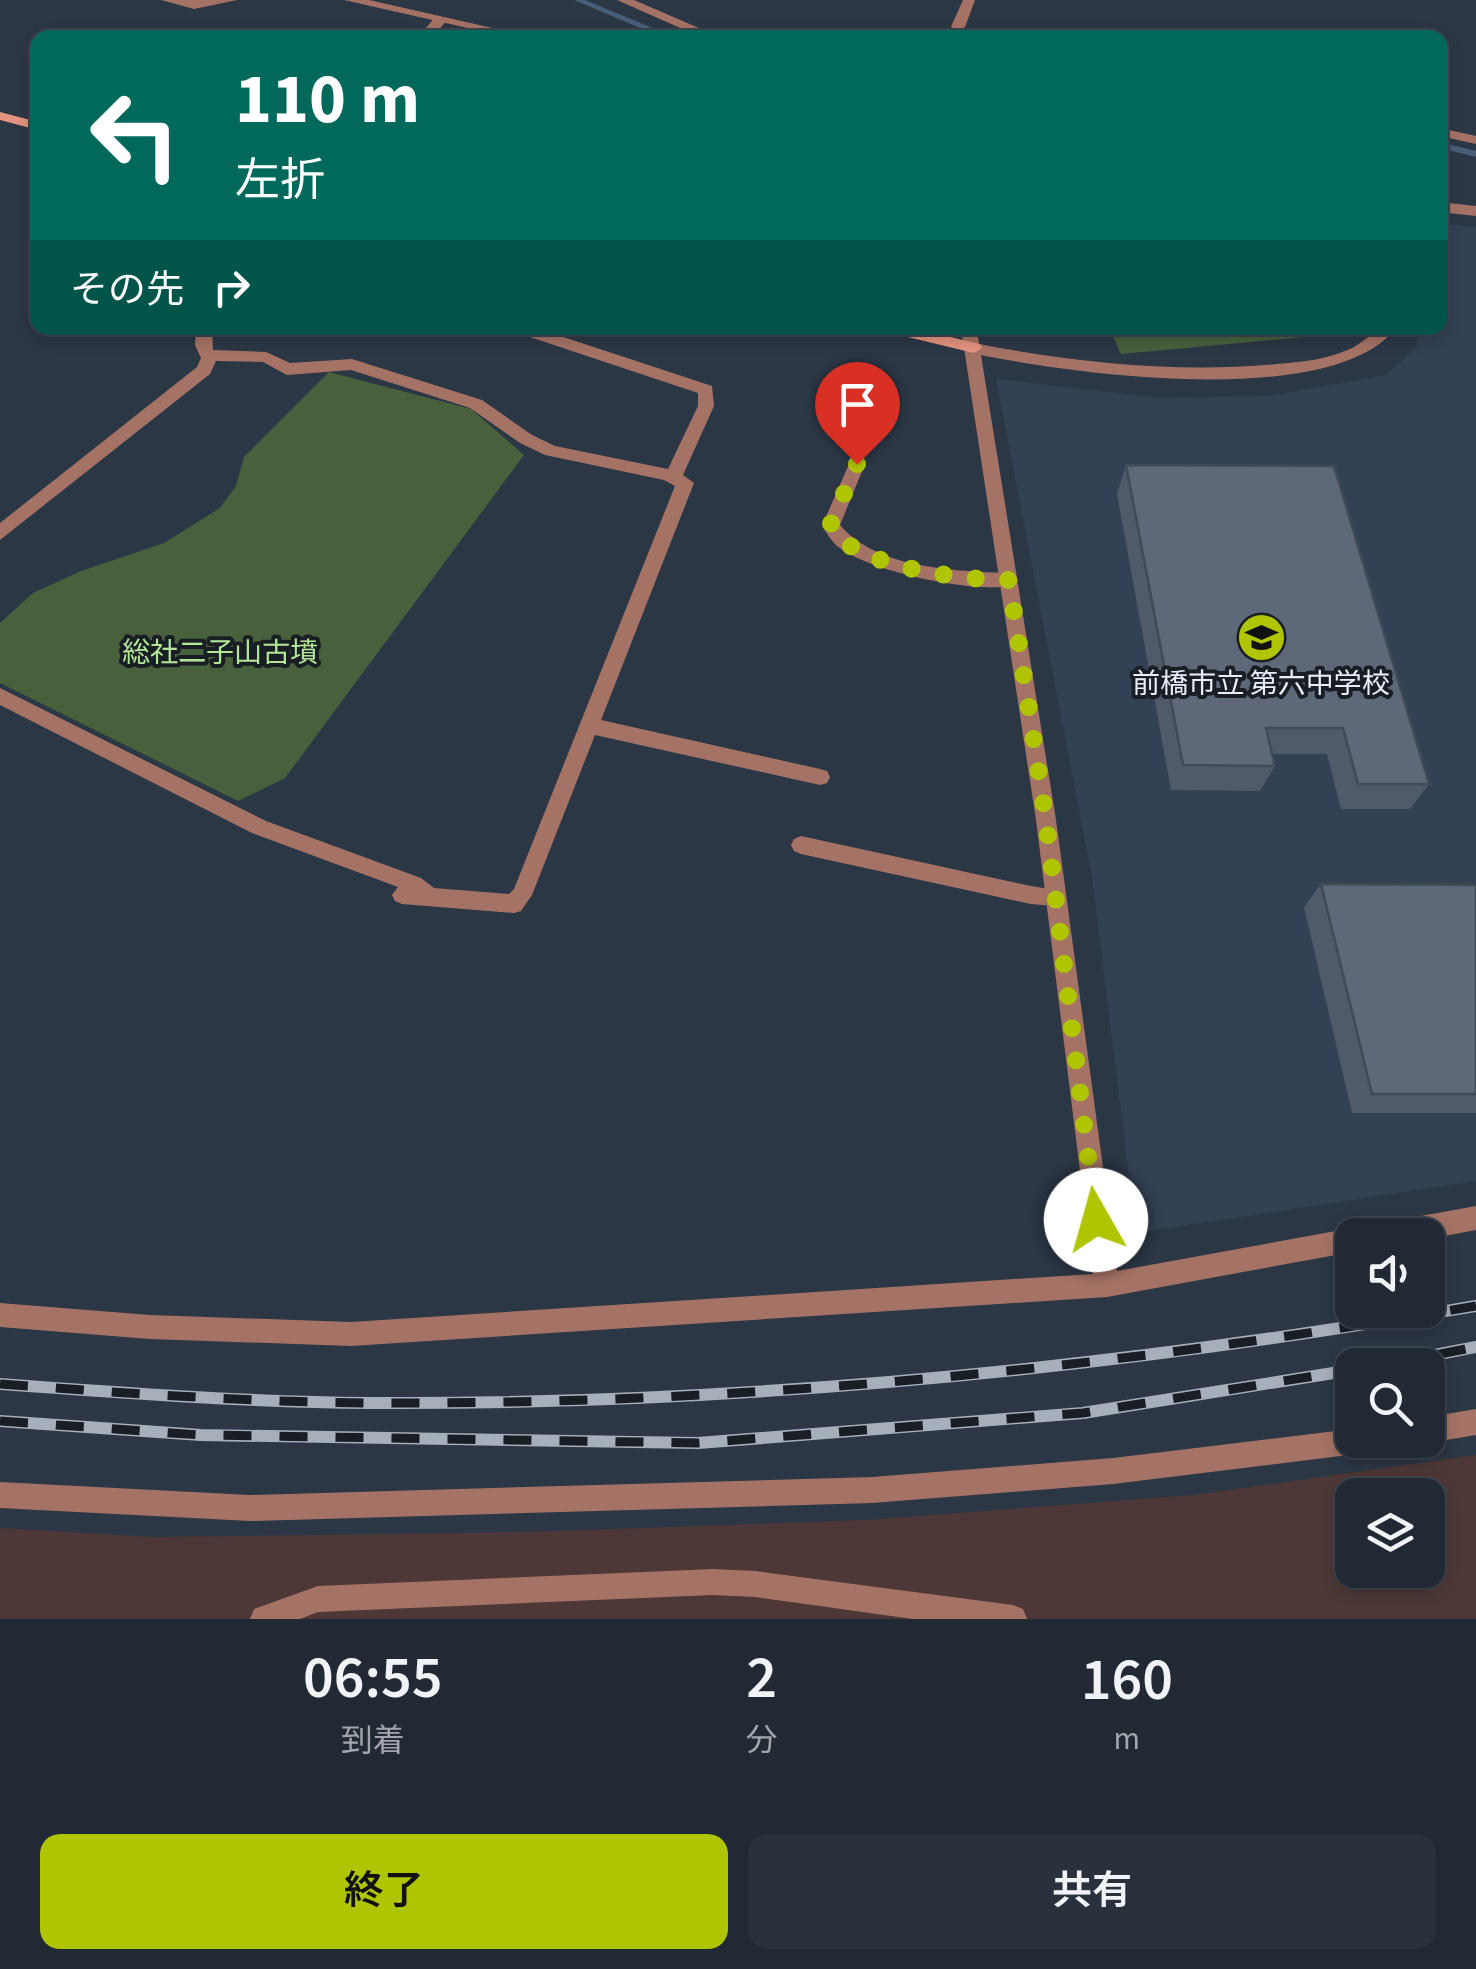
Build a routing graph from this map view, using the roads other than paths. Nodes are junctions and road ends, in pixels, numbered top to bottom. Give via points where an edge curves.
1 (167, 0) edge
2 (231, 0) edge
3 (350, 0) edge
4 (623, 0) edge
5 (969, 0) edge
6 (440, 20) junction
7 (958, 27) dead end
8 (490, 29) dead end
9 (431, 30) edge
10 (696, 30) edge
11 (0, 116) edge
12 (30, 124) edge
13 (1448, 134) edge
14 (1476, 140) edge
15 (1448, 208) edge
16 (1476, 211) edge
17 (205, 335) edge
18 (542, 335) edge
19 (1381, 335) edge
20 (971, 338) edge
21 (208, 355) junction
22 (857, 464) dead end
23 (673, 477) junction
24 (0, 533) edge
25 (1009, 580) junction
26 (0, 696) edge
27 (590, 726) junction
28 (820, 777) dead end
29 (801, 845) dead end
30 (402, 895) dead end
31 (1056, 896) junction
32 (430, 897) junction
33 (1476, 1218) edge
34 (1445, 1224) edge
35 (1335, 1243) edge
36 (1107, 1284) junction
37 (0, 1315) edge
38 (1476, 1422) edge
39 (1445, 1427) edge
40 (1335, 1444) edge
41 (0, 1495) edge
42 (264, 1619) edge
43 (1013, 1619) edge

1 - 2 street
3 - 6 street
4 - 10 street
5 - 7 street
6 - 8 street
6 - 9 street
11 - 12 street
13 - 14 street
15 - 16 street
17 - 21 street
18 - 23 street via 706,390 706,406
19 - 20 street via 1314,366 1215,373 1120,373
20 - 25 street
21 - 23 street via 266,357 286,369 352,364 476,404 550,451
21 - 24 street via 204,370
22 - 25 street via 830,526 844,540 892,565
23 - 27 street via 685,488
25 - 31 street
26 - 32 street via 259,827 414,884
27 - 28 street
27 - 32 street via 514,904
29 - 31 street
30 - 32 street
31 - 36 street
33 - 34 street
35 - 36 street
36 - 37 street via 351,1334
38 - 39 street
40 - 41 street via 1113,1471 872,1490 250,1508
42 - 43 street via 318,1599 712,1582

